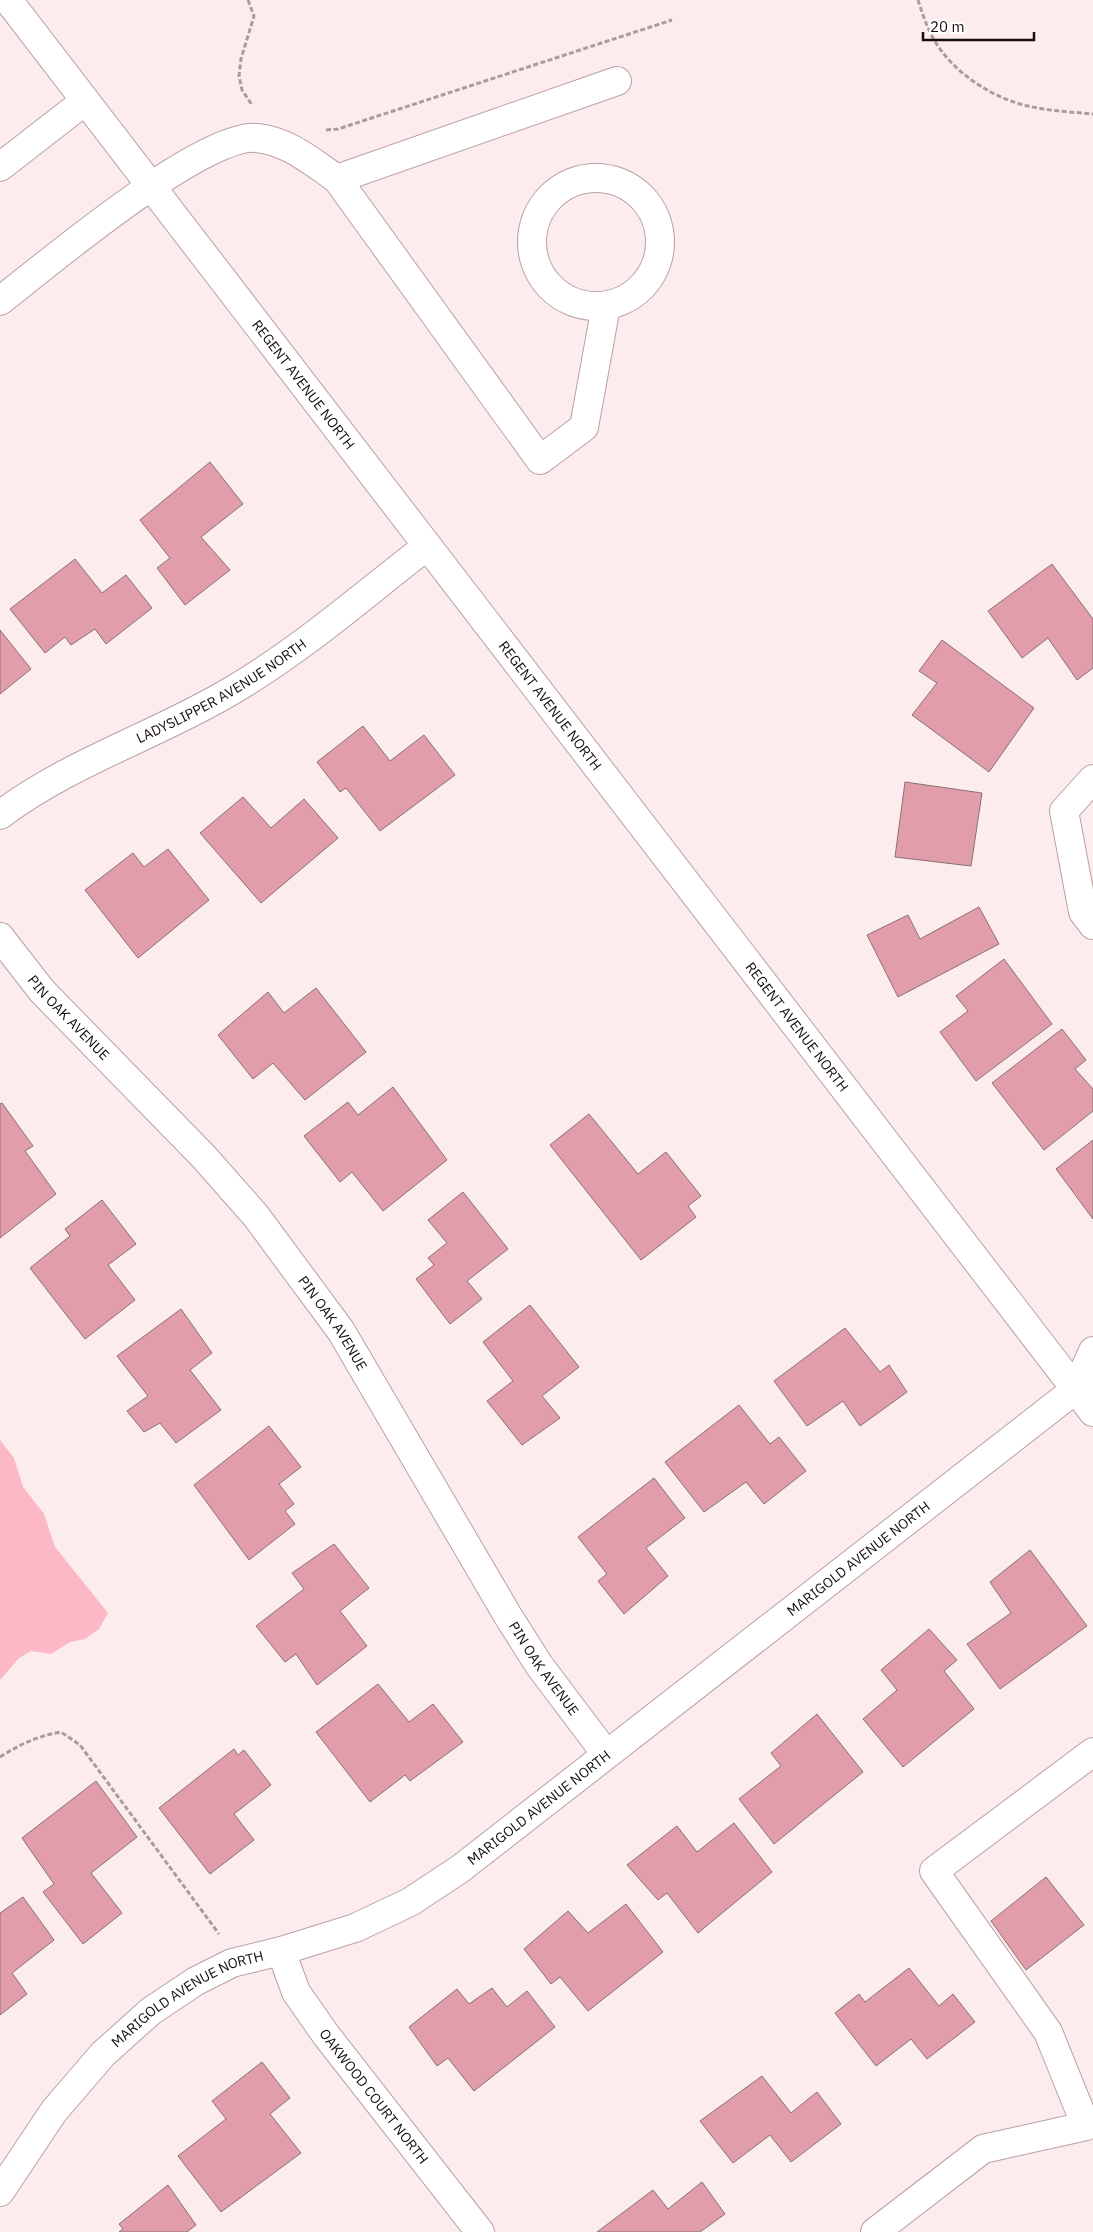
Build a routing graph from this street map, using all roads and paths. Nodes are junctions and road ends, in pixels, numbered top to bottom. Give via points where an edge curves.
1 (8, 0) edge
2 (248, 0) edge
3 (918, 0) edge
4 (672, 20) dead end
5 (616, 81) dead end
6 (85, 101) junction
7 (258, 108) dead end
8 (1093, 114) edge
9 (321, 131) dead end
10 (0, 167) edge
11 (337, 179) junction
12 (151, 188) junction
13 (0, 301) edge
14 (606, 306) junction
15 (428, 546) junction
16 (1093, 780) edge
17 (0, 815) edge
18 (1093, 925) edge
19 (0, 938) edge
20 (1093, 1352) edge
21 (1084, 1387) edge
22 (1093, 1412) edge
23 (1093, 1752) edge
24 (606, 1754) junction
25 (0, 1756) edge
26 (281, 1951) junction
27 (232, 1963) junction
28 (0, 2192) edge
29 (480, 2232) edge
30 (875, 2232) edge

1 - 6 street, REGENT AVENUE NORTH
2 - 7 path via 254,16 239,76 246,97
3 - 8 path via 938,46 977,83 1005,99 1028,106
4 - 9 path via 338,129
5 - 11 street
6 - 10 street
6 - 12 street, REGENT AVENUE NORTH
11 - 12 street via 292,147 256,138 226,144 196,158
11 - 14 street via 540,460 584,427
12 - 13 street
12 - 15 street, REGENT AVENUE NORTH
14 - 14 street via 626,300 642,288 654,271 660,252 660,229 652,208 637,192 618,181 596,177 574,181 555,192 540,209 532,230 531,250 549,287 566,299 585,306
15 - 17 street, LADYSLIPPER AVENUE NORTH via 303,644 226,694 59,777
15 - 21 street, REGENT AVENUE NORTH
16 - 18 street via 1064,811 1083,912
19 - 24 street, PIN OAK AVENUE via 42,991 204,1157 256,1216 341,1331 508,1616 540,1666
20 - 21 street
21 - 22 street, REGENT AVENUE NORTH
21 - 24 street, MARIGOLD AVENUE NORTH
23 - 30 street via 934,1871 1048,2032 1086,2126 983,2149
24 - 26 street, MARIGOLD AVENUE NORTH via 460,1869 410,1902 355,1928
25 - 27 path via 19,1744 61,1732 80,1744 219,1934
26 - 27 street, MARIGOLD AVENUE NORTH
26 - 29 street, OAKWOOD COURT NORTH via 296,1992 326,2035
27 - 28 street, MARIGOLD AVENUE NORTH via 196,1981 151,2011 103,2054 54,2111

